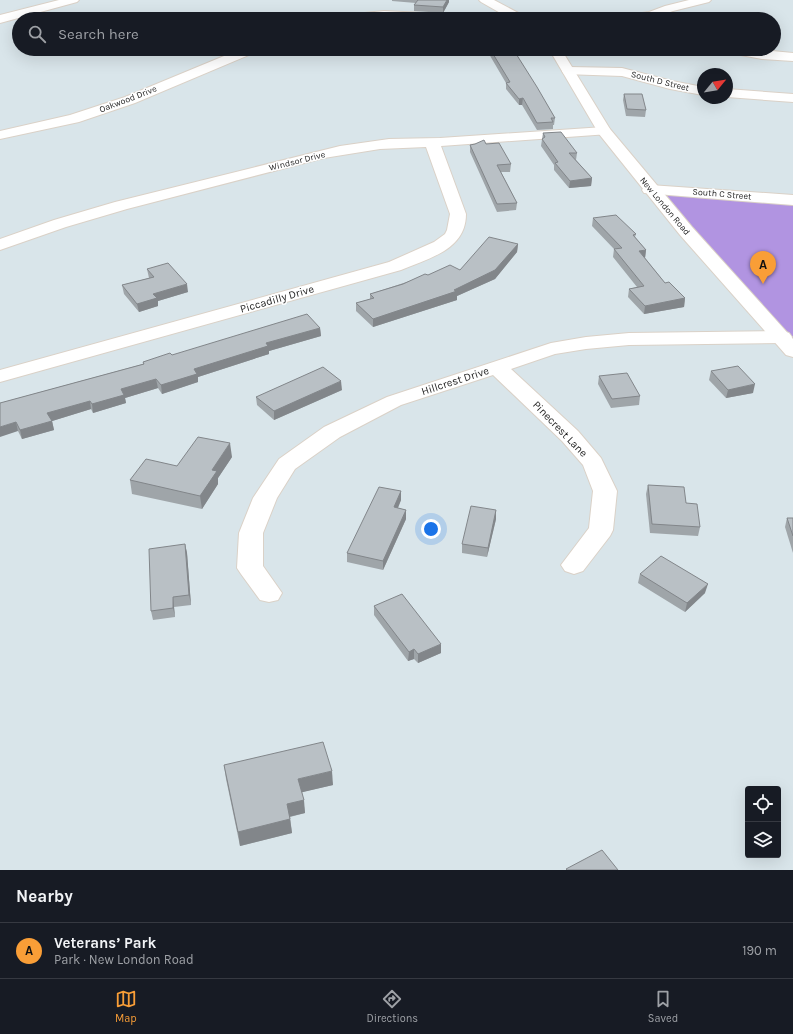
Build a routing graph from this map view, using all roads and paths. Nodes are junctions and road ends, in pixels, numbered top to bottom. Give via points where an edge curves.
1 (73, 0) edge
2 (485, 0) edge
3 (705, 0) edge
4 (27, 12) edge
5 (507, 12) edge
6 (663, 12) edge
7 (12, 16) edge
8 (0, 19) edge
9 (235, 56) edge
10 (559, 56) edge
11 (778, 56) edge
12 (793, 57) edge
13 (569, 71) junction
14 (697, 90) edge
15 (733, 94) edge
16 (793, 98) edge
17 (604, 131) junction
18 (0, 135) edge
19 (432, 142) junction
20 (650, 190) junction
21 (793, 200) edge
22 (0, 245) edge
23 (787, 344) edge
24 (497, 367) junction
25 (0, 376) edge
26 (574, 565) dead end
27 (269, 593) dead end

1 - 4 street
2 - 5 street
3 - 6 street via 669,8
7 - 8 street
9 - 18 street, Oakwood Drive via 130,100 74,119
10 - 13 street, New London Road
11 - 12 street
13 - 14 street, South D Street via 622,72 670,86
13 - 17 street, New London Road
15 - 16 street
17 - 19 street, Windsor Drive
17 - 20 street, New London Road
19 - 22 street, Windsor Drive via 371,145 333,152 100,212
19 - 25 street, Piccadilly Drive via 458,214 458,225 451,238 428,252 387,268
20 - 21 street, South C Street
20 - 23 street, New London Road
23 - 24 street, Hillcrest Drive via 629,339 551,349
24 - 26 street, Pinecrest Lane via 574,441 593,463 605,491 601,530
24 - 27 street, Hillcrest Drive via 394,401 332,432 287,464 265,498 251,533 250,568

